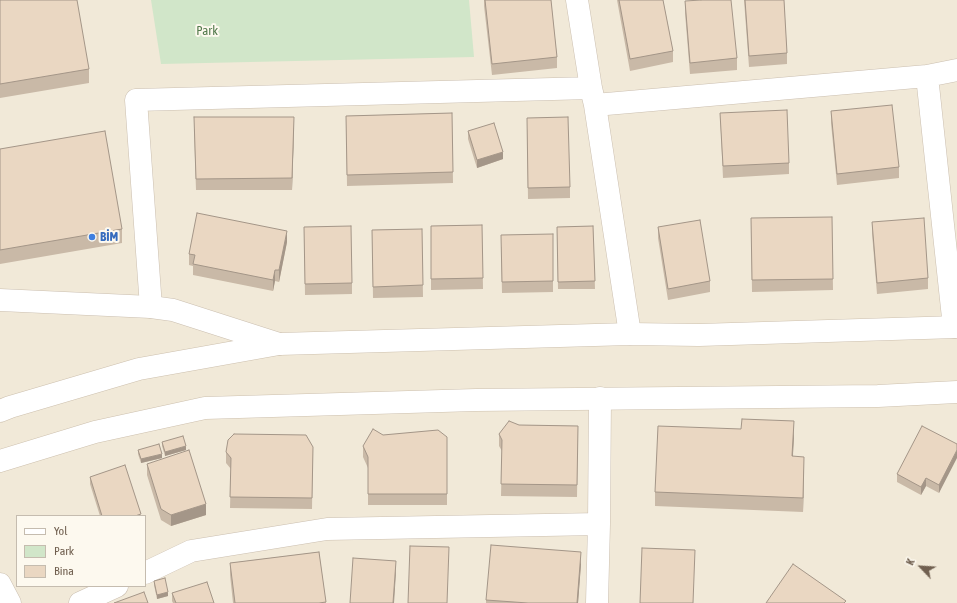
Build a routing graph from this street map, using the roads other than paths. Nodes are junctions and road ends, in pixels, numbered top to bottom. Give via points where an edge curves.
1 (578, 0) edge
2 (957, 70) edge
3 (927, 76) junction
4 (593, 96) junction
5 (0, 300) edge
6 (151, 307) junction
7 (956, 327) edge
8 (630, 334) junction
9 (279, 344) junction
10 (957, 392) edge
11 (600, 398) junction
12 (0, 411) edge
13 (0, 461) edge
14 (599, 524) junction
15 (146, 573) edge
16 (0, 584) edge
17 (115, 587) edge
18 (10, 603) edge
19 (80, 603) edge
20 (597, 603) edge

1 - 4 street
2 - 3 street
3 - 4 street
3 - 7 street
4 - 6 street via 136,100
4 - 8 street
5 - 6 street
6 - 9 street via 173,310
7 - 8 street via 699,336
8 - 9 street
9 - 12 street via 139,369
10 - 11 street via 878,396
11 - 13 street via 204,408 95,432
11 - 14 street
14 - 15 street via 327,529 191,551
14 - 20 street
16 - 18 street
17 - 19 street

